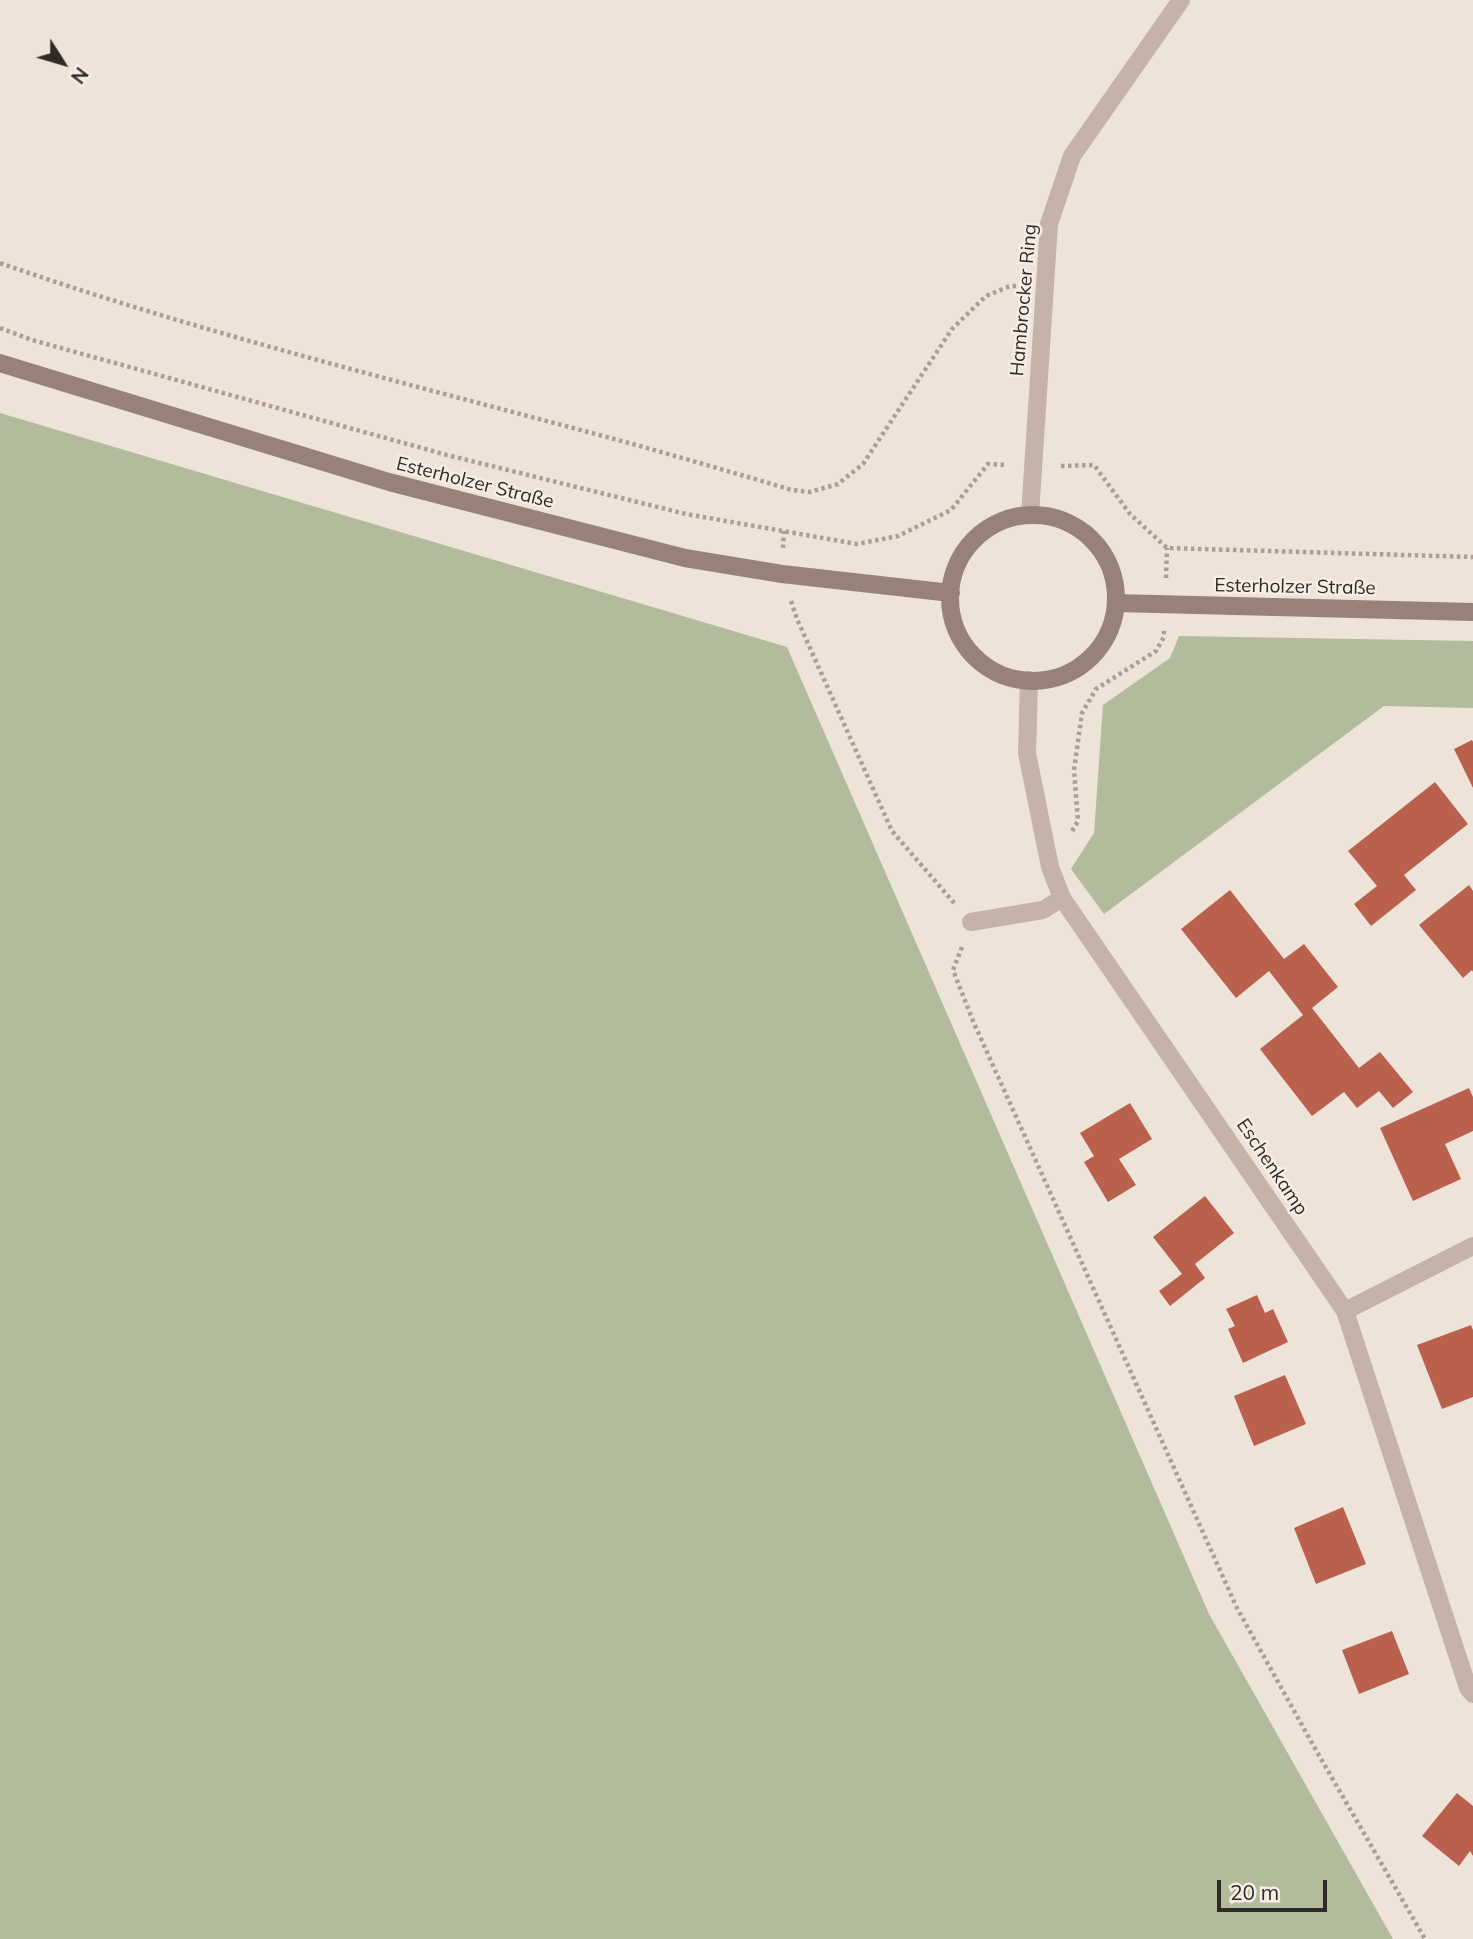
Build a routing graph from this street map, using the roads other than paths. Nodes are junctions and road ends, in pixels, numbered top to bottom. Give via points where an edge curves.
1 (1181, 0) edge
2 (0, 363) edge
3 (1030, 515) junction
4 (951, 593) junction
5 (1116, 603) junction
6 (1473, 612) edge
7 (1029, 680) junction
8 (1062, 898) junction
9 (971, 922) road end
10 (1473, 1246) edge
11 (1345, 1311) junction
12 (1471, 1689) edge

1 - 3 street, Hambrocker Ring via 1072,156 1049,224
2 - 4 main road, Esterholzer Straße via 389,482 685,558
3 - 4 main road via 1003,520 979,534 962,555 951,580
3 - 5 main road via 1057,518 1082,531 1101,550 1113,576
4 - 7 main road via 957,634 973,656 995,673
5 - 6 main road, Esterholzer Straße
5 - 7 main road via 1110,630 1095,653 1074,670 1048,680
7 - 8 street, Eschenkamp via 1027,753 1050,867
8 - 9 street via 1043,910
8 - 11 street, Eschenkamp
10 - 11 street
11 - 12 street, Eschenkamp

